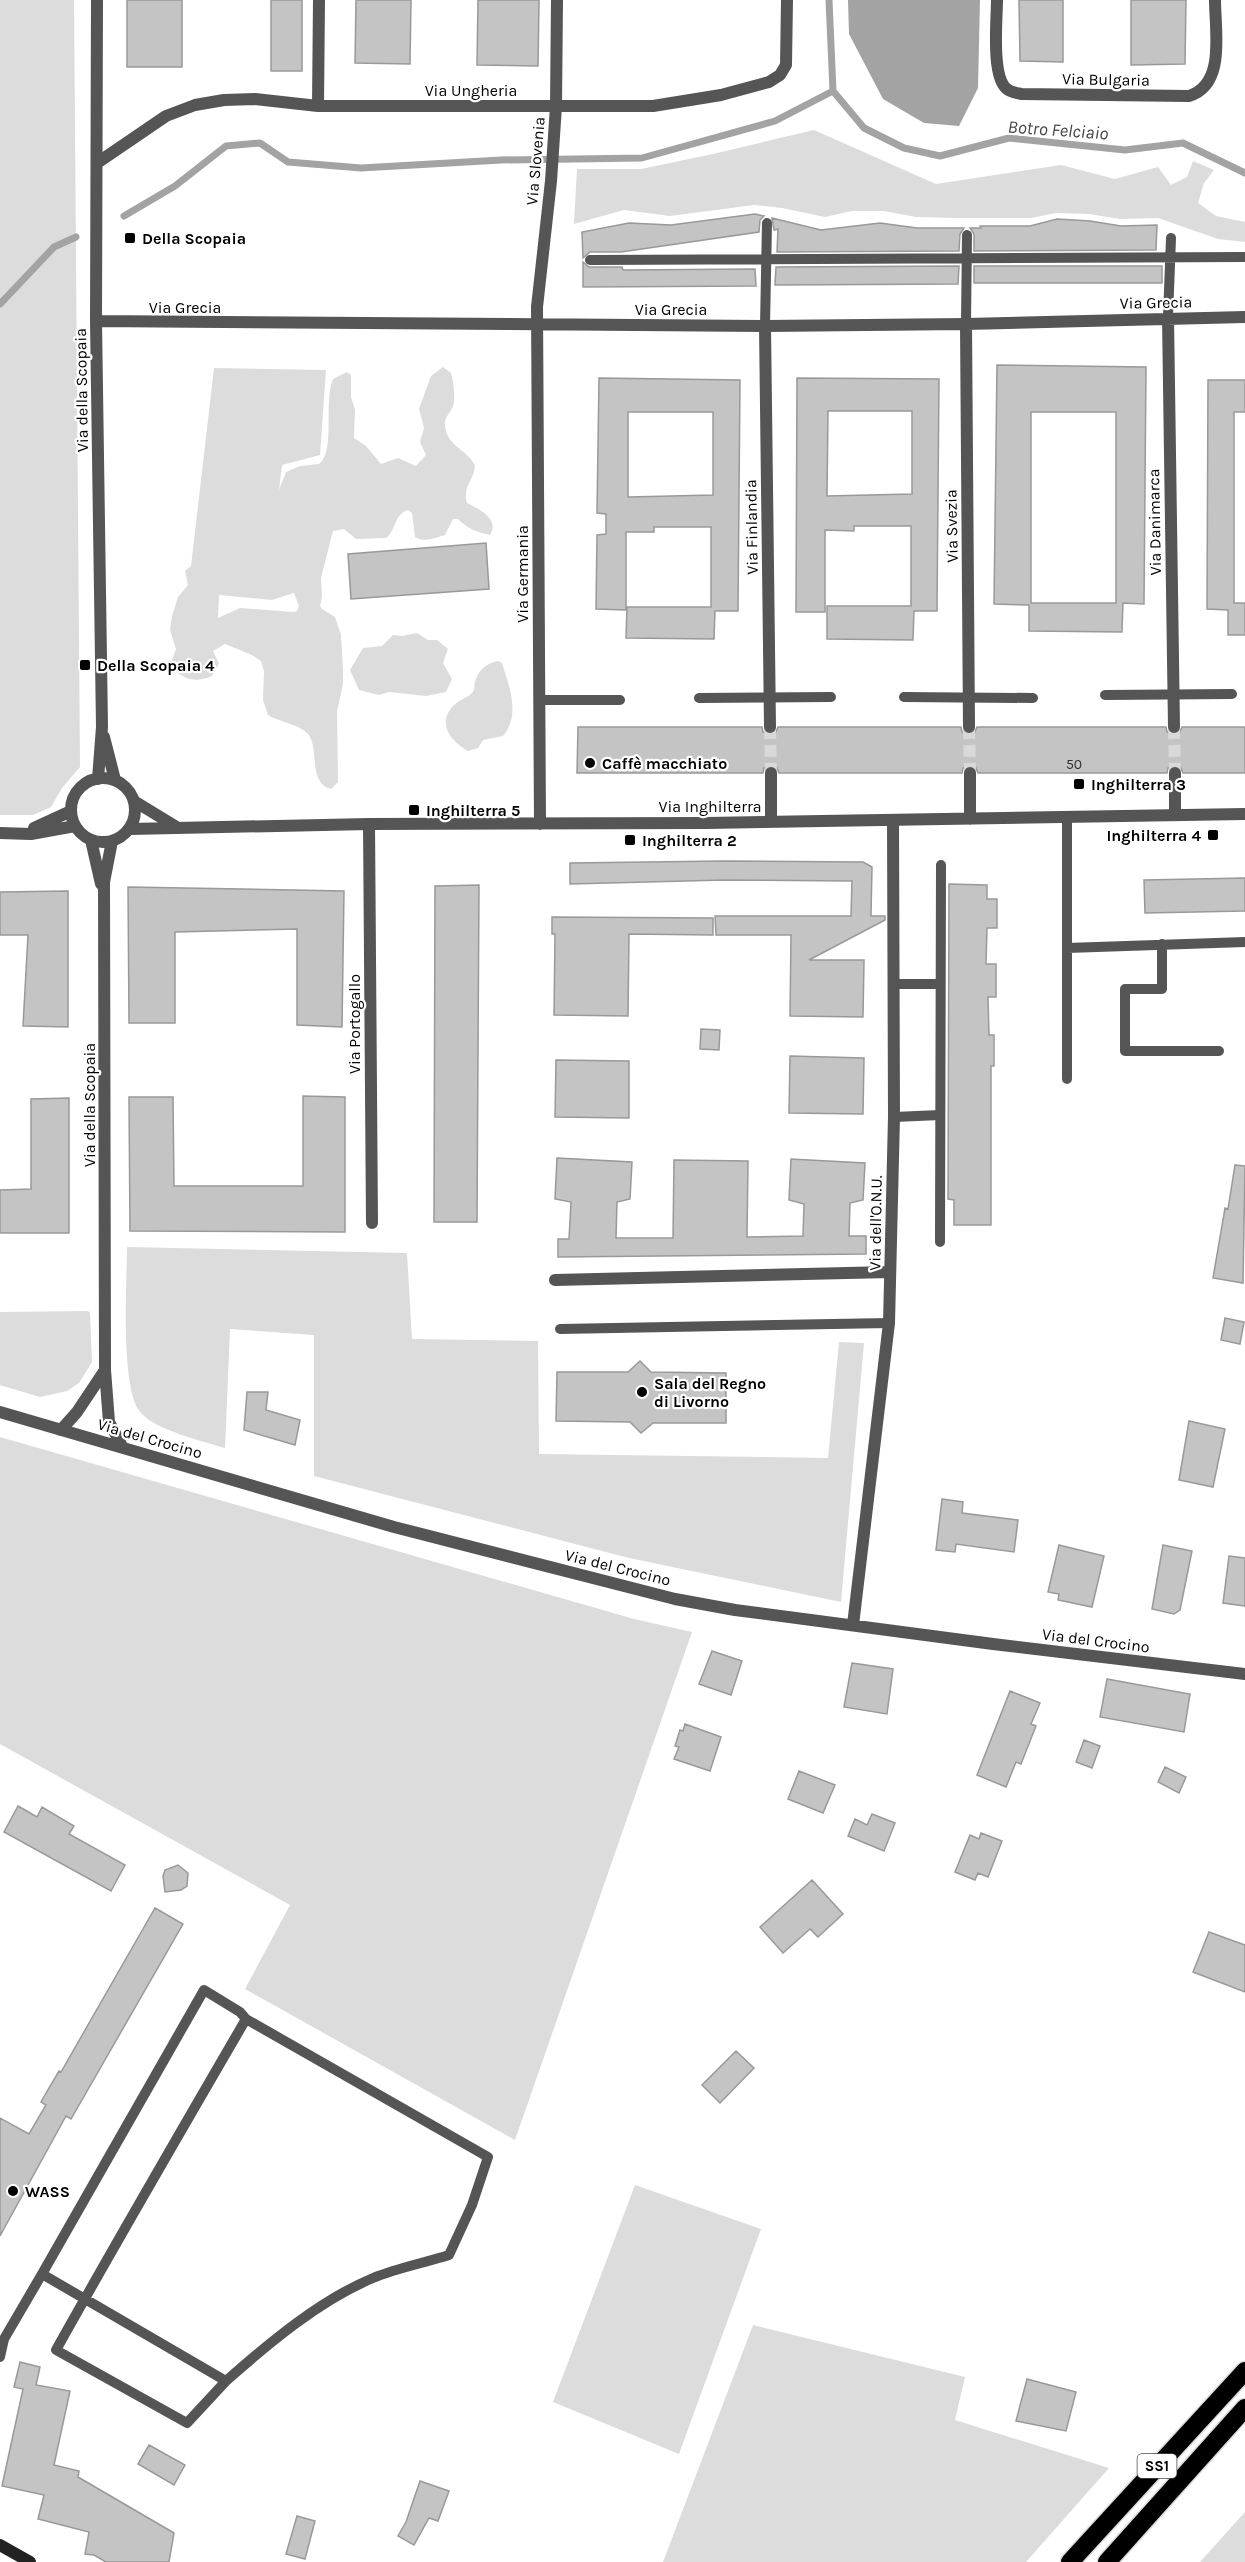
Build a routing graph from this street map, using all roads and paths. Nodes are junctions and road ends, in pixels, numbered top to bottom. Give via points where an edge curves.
1 (97, 0) edge
2 (319, 0) edge
3 (557, 0) edge
4 (787, 0) edge
5 (997, 0) edge
6 (1215, 0) edge
7 (318, 106) junction
8 (556, 106) junction
9 (97, 163) junction
10 (767, 223) dead end
11 (968, 235) dead end
12 (1172, 238) dead end
13 (1245, 256) edge
14 (1171, 257) junction
15 (968, 258) junction
16 (767, 259) junction
17 (590, 260) dead end
18 (1245, 316) edge
19 (1168, 317) junction
20 (96, 321) junction
21 (966, 324) junction
22 (537, 325) junction
23 (765, 326) junction
24 (1232, 693) dead end
25 (1173, 694) junction
26 (1105, 695) dead end
27 (831, 697) dead end
28 (904, 697) dead end
29 (699, 698) dead end
30 (770, 698) junction
31 (969, 698) junction
32 (1033, 698) dead end
33 (539, 700) junction
34 (621, 700) dead end
35 (102, 727) junction
36 (770, 727) tunnel mouth
37 (969, 727) tunnel mouth
38 (1174, 727) tunnel mouth
39 (771, 773) tunnel mouth
40 (970, 773) tunnel mouth
41 (1175, 773) tunnel mouth
42 (98, 778) junction
43 (115, 780) junction
44 (134, 801) junction
45 (71, 811) junction
46 (1245, 814) edge
47 (1175, 815) junction
48 (1067, 817) junction
49 (970, 819) junction
50 (892, 820) junction
51 (771, 822) junction
52 (369, 824) junction
53 (540, 824) junction
54 (75, 826) junction
55 (175, 826) junction
56 (130, 828) junction
57 (22, 832) junction
58 (0, 833) edge
59 (92, 840) junction
60 (112, 841) junction
61 (941, 865) dead end
62 (104, 896) junction
63 (1245, 942) edge
64 (1162, 944) junction
65 (1067, 948) junction
66 (893, 984) junction
67 (940, 984) junction
68 (1219, 1051) dead end
69 (1067, 1079) dead end
70 (940, 1115) junction
71 (894, 1117) junction
72 (372, 1223) dead end
73 (940, 1242) dead end
74 (890, 1272) junction
75 (555, 1280) dead end
76 (889, 1323) junction
77 (560, 1329) dead end
78 (105, 1370) junction
79 (0, 1412) edge
80 (62, 1430) junction
81 (123, 1448) junction
82 (853, 1625) junction
83 (1245, 1674) edge
84 (246, 2019) junction
85 (42, 2274) junction
86 (85, 2299) junction
87 (0, 2357) edge
88 (1245, 2371) edge
89 (226, 2381) junction
90 (1245, 2408) edge
91 (0, 2545) edge
92 (30, 2562) edge
93 (1070, 2562) edge
94 (1107, 2562) edge

1 - 9 street, Via della Scopaia
2 - 7 street
3 - 8 street, Via Slovenia
4 - 8 street, Via Ungheria via 786,65 769,82 721,95 653,106
5 - 6 street, Via Bulgaria via 999,79 1007,90 1021,94 1179,96 1200,93 1215,70
7 - 8 street, Via Ungheria
7 - 9 street, Via Ungheria via 255,99 195,105 166,116
8 - 22 street, Via Slovenia
9 - 20 street, Via della Scopaia
10 - 16 lane
11 - 15 lane
12 - 14 lane
13 - 14 lane
14 - 15 lane
14 - 19 lane
15 - 16 lane
15 - 21 lane
16 - 17 lane
16 - 23 lane
18 - 19 street, Via Grecia
19 - 21 street, Via Grecia
19 - 25 street, Via Danimarca
20 - 22 street, Via Grecia
20 - 35 street, Via della Scopaia
21 - 23 street, Via Grecia
21 - 31 street, Via Svezia
22 - 23 street, Via Grecia
22 - 33 street, Via Germania
23 - 30 street, Via Finlandia
24 - 25 lane
25 - 26 lane
25 - 38 street, Via Danimarca
27 - 30 lane
28 - 31 lane
29 - 30 lane
30 - 36 street, Via Finlandia
31 - 32 lane
31 - 37 street, Via Svezia
33 - 34 lane
33 - 53 street, Via Germania
35 - 42 street, Via della Scopaia
35 - 43 street
39 - 51 street
40 - 49 street
41 - 47 street
42 - 43 street
42 - 45 street via 76,793
43 - 44 street via 127,788
44 - 55 street
44 - 56 street via 136,810
45 - 54 street
45 - 57 street
46 - 47 street, Via Inghilterra
47 - 48 street, Via Inghilterra
48 - 49 street, Via Inghilterra
48 - 65 lane
49 - 50 street, Via Inghilterra
50 - 51 street, Via Inghilterra
50 - 66 street, Via dell'O.N.U.
51 - 53 street, Via Inghilterra
52 - 53 street, Via Inghilterra
52 - 55 street, Via Inghilterra
52 - 72 street, Via Portogallo
54 - 57 street
54 - 59 street
55 - 56 street, Via Inghilterra
56 - 60 street
57 - 58 street
59 - 60 street
59 - 62 street
60 - 62 street, Via della Scopaia
61 - 67 lane
62 - 78 street, Via della Scopaia
63 - 64 lane
64 - 65 lane
64 - 68 lane via 1162,989 1125,989 1125,1051
65 - 69 lane
66 - 67 lane
66 - 71 street, Via dell'O.N.U.
67 - 70 lane
70 - 71 lane
70 - 73 lane
71 - 74 street, Via dell'O.N.U.
74 - 75 street
74 - 76 street, Via dell'O.N.U.
76 - 77 lane
76 - 82 street, Via dell'O.N.U.
78 - 80 street
78 - 81 street, Via della Scopaia via 109,1422
79 - 80 street, Via del Crocino
80 - 81 street, Via del Crocino
81 - 82 street, Via del Crocino via 394,1527 667,1597
82 - 83 street, Via del Crocino
84 - 85 lane via 204,1990
84 - 86 lane
84 - 89 lane via 488,2157 472,2205 448,2255 373,2278 319,2308 268,2344
85 - 86 lane
85 - 87 lane via 4,2339
86 - 89 lane
86 - 89 lane via 56,2350 187,2423
88 - 93 highway, SS1
90 - 94 highway, SS1
91 - 92 main road

